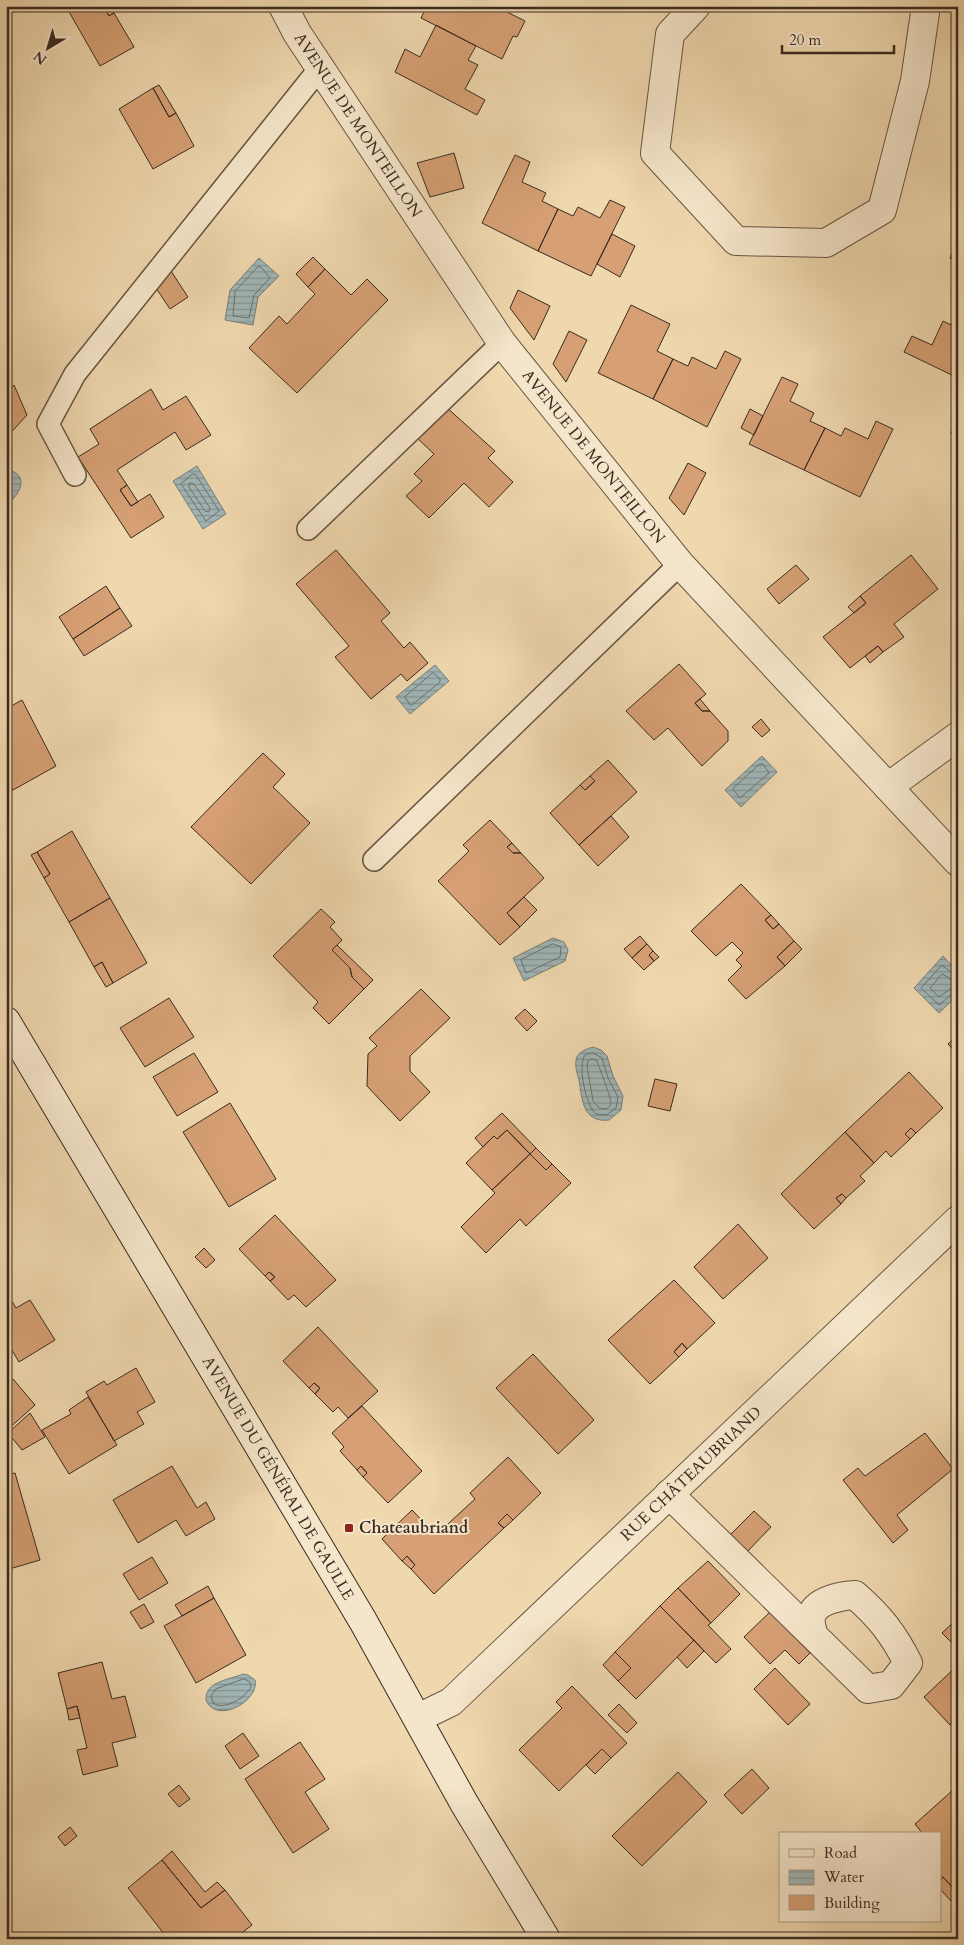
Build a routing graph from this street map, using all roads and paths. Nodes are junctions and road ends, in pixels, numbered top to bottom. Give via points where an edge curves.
1 (283, 6) edge
2 (696, 6) edge
3 (926, 6) edge
4 (320, 68) junction
5 (502, 343) junction
6 (74, 475) dead end
7 (308, 529) dead end
8 (680, 564) junction
9 (958, 736) edge
10 (888, 787) junction
11 (374, 860) dead end
12 (958, 862) edge
13 (6, 1021) edge
14 (958, 1220) edge
15 (669, 1494) junction
16 (813, 1633) dead end
17 (418, 1718) junction
18 (546, 1939) edge

1 - 4 street, AVENUE DE MONTEILLON
2 - 3 street via 670,34 655,153 736,241 826,243 882,210 915,80
4 - 5 street, AVENUE DE MONTEILLON
4 - 6 lane via 76,374 48,424
5 - 7 lane
5 - 8 street, AVENUE DE MONTEILLON
8 - 10 street, AVENUE DE MONTEILLON
8 - 11 lane
9 - 10 street
10 - 12 street, AVENUE DE MONTEILLON
13 - 17 street, AVENUE DU GÉNÉRAL DE GAULLE
14 - 15 street, RUE CHÂTEAUBRIAND
15 - 16 street
15 - 17 street, RUE CHÂTEAUBRIAND via 451,1702
17 - 18 street, AVENUE DU GÉNÉRAL DE GAULLE via 464,1803

